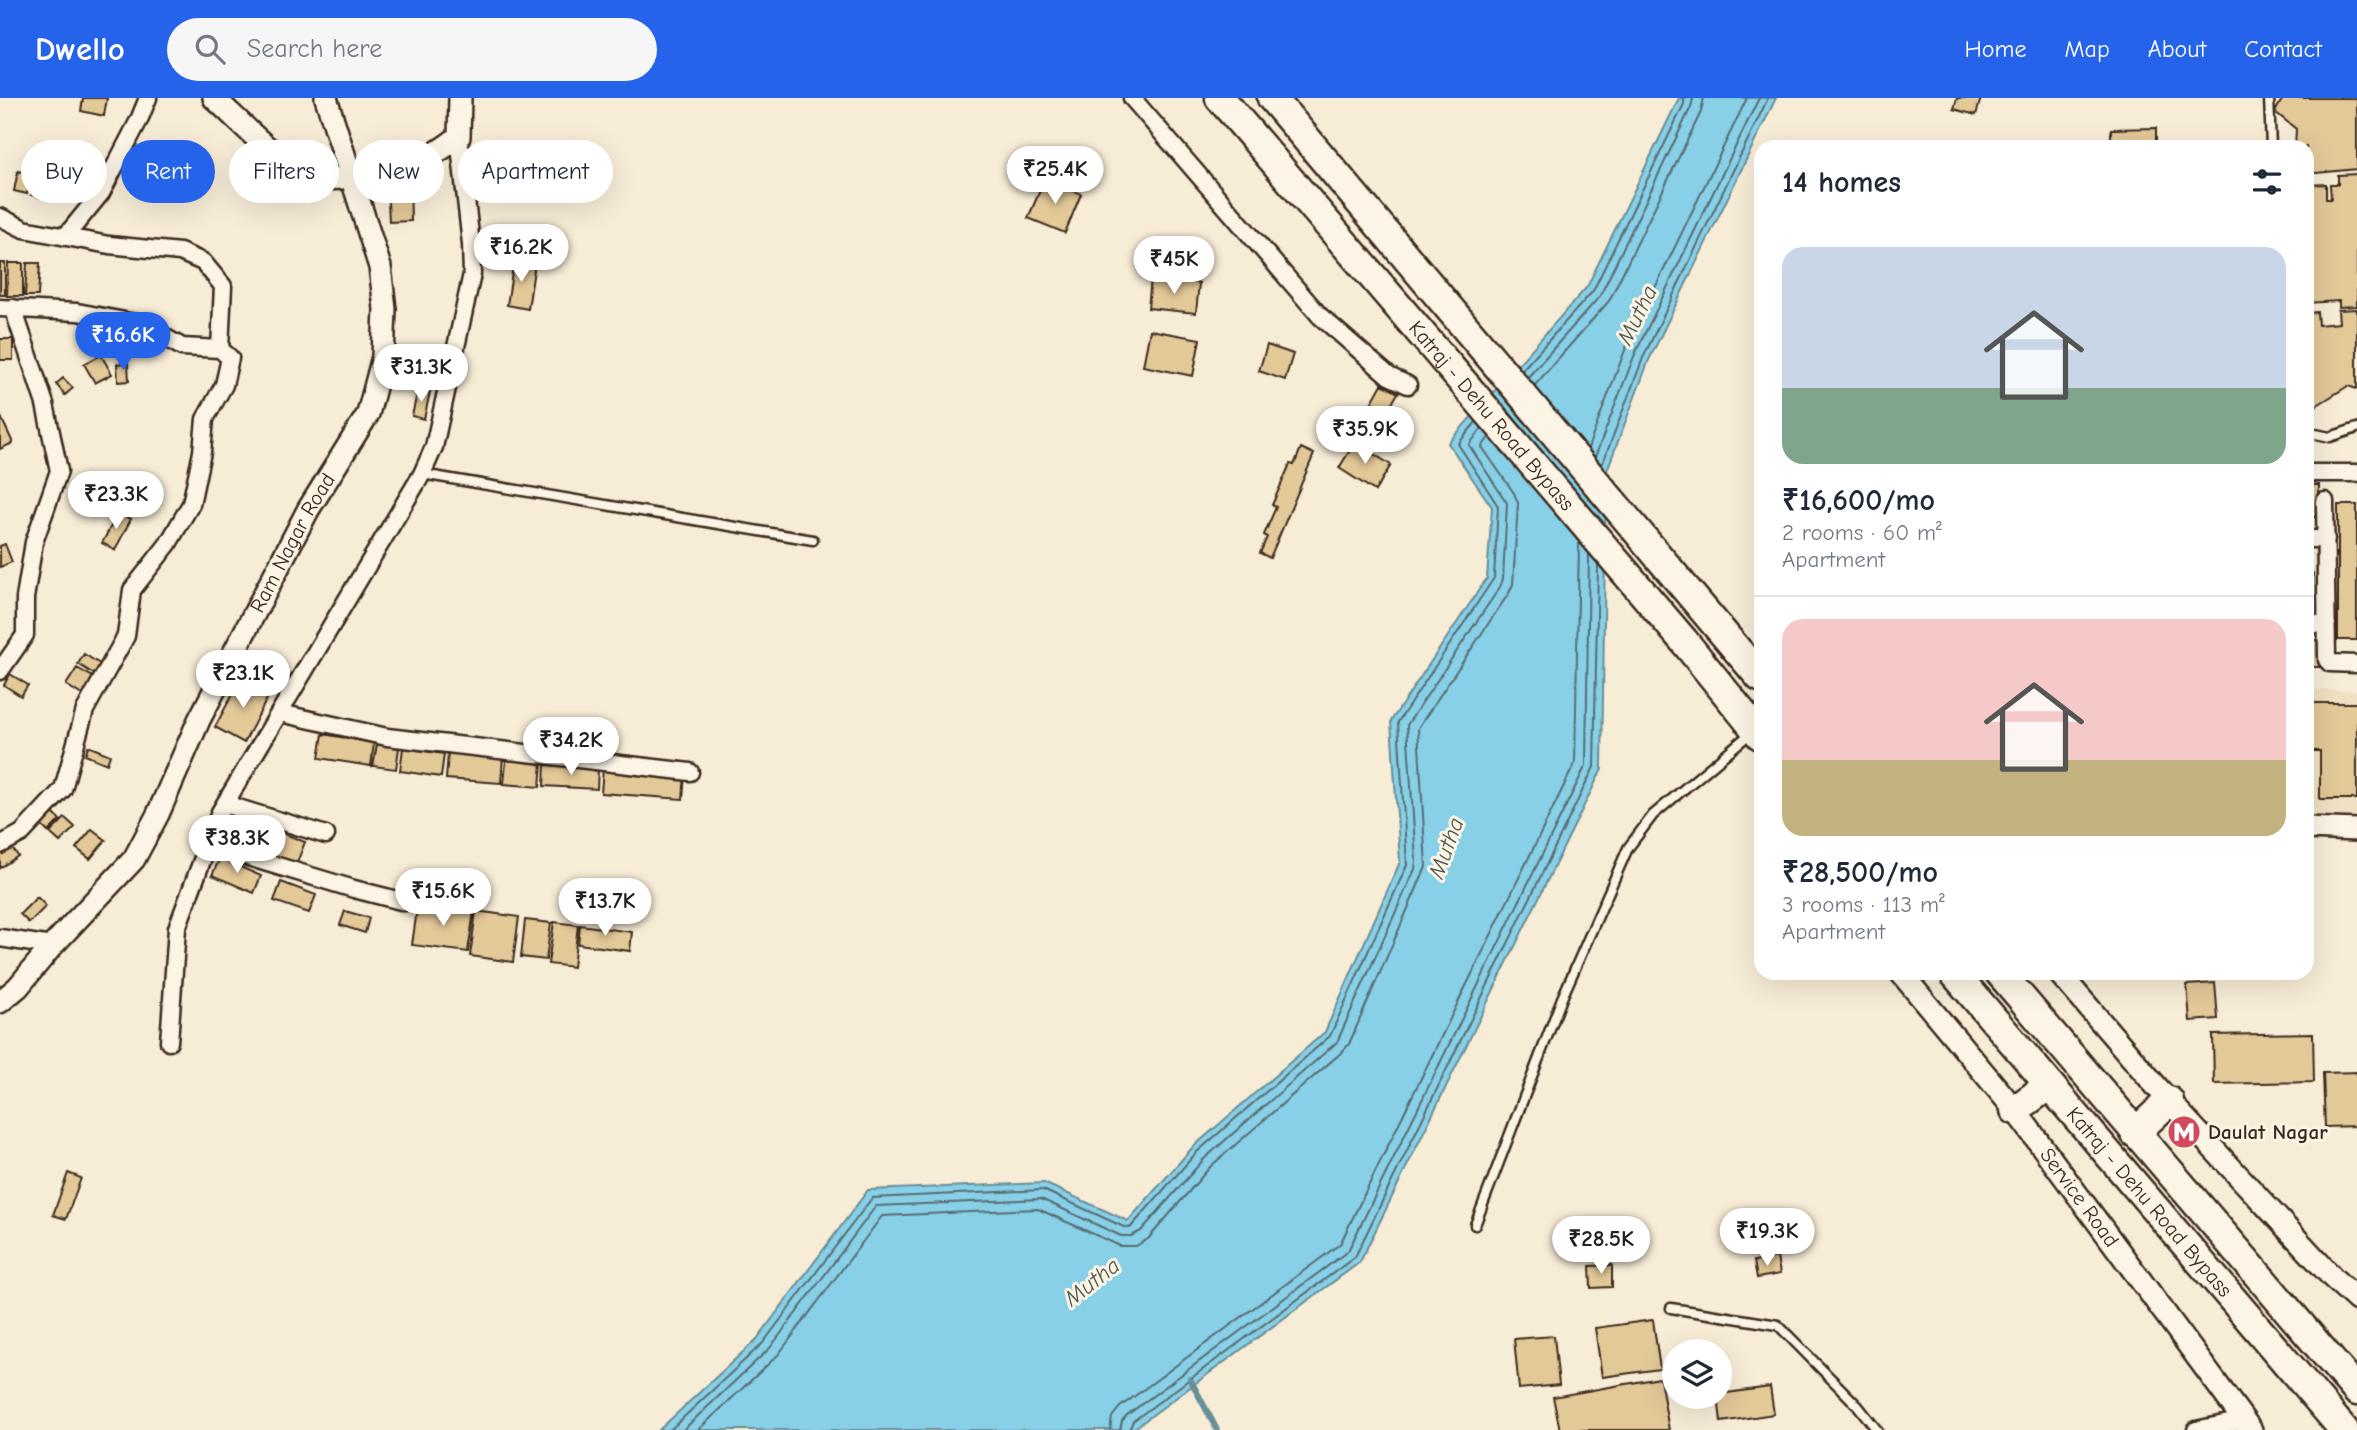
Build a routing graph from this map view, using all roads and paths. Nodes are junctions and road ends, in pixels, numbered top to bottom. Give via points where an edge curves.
1 (148, 98) edge
2 (214, 98) edge
3 (326, 98) edge
4 (460, 98) edge
5 (1132, 98) edge
6 (1220, 98) edge
7 (1272, 98) edge
8 (2269, 98) edge
9 (459, 137) junction
10 (2271, 140) edge
11 (352, 178) junction
12 (0, 217) edge
13 (65, 237) junction
14 (7, 308) edge
15 (220, 349) junction
16 (1408, 385) dead end
17 (2357, 428) edge
18 (2314, 434) edge
19 (2314, 473) edge
20 (2357, 473) edge
21 (422, 474) junction
22 (2325, 501) dead end
23 (2326, 538) junction
24 (2314, 539) edge
25 (813, 540) dead end
26 (2314, 624) edge
27 (2327, 624) junction
28 (2357, 664) edge
29 (1754, 668) edge
30 (0, 671) edge
31 (280, 713) junction
32 (1754, 727) edge
33 (1754, 735) edge
34 (690, 772) dead end
35 (225, 804) junction
36 (2314, 828) edge
37 (2357, 830) edge
38 (326, 835) dead end
39 (0, 845) edge
40 (208, 845) junction
41 (405, 902) dead end
42 (0, 938) edge
43 (52, 946) junction
44 (1907, 980) edge
45 (1960, 980) edge
46 (2006, 980) edge
47 (2065, 980) edge
48 (0, 1002) edge
49 (169, 1042) dead end
50 (2049, 1085) junction
51 (2169, 1101) junction
52 (2015, 1110) junction
53 (2135, 1133) junction
54 (1475, 1225) dead end
55 (2357, 1300) edge
56 (1671, 1308) dead end
57 (2357, 1391) edge
58 (2247, 1425) edge
59 (1877, 1430) edge
60 (2196, 1430) edge
61 (2344, 1430) edge

1 - 13 street via 101,193
2 - 11 street via 279,157 312,176
3 - 11 street, Ram Nagar Road
4 - 9 street
5 - 16 street via 1320,316 1389,376
6 - 32 highway, Katraj - Dehu Road Bypass
7 - 29 highway, Katraj - Dehu Road Bypass
8 - 10 lane
9 - 11 street via 423,159
9 - 21 street via 472,274 434,447
11 - 43 street, Ram Nagar Road via 380,267 384,309 383,357 368,414 308,510 199,720 134,859
12 - 13 street via 24,229
13 - 15 street via 180,252 203,262 223,286
14 - 15 street via 77,312 141,324 182,347
14 - 30 street via 45,404 59,471 34,542 25,598 25,635
15 - 39 street via 230,358 224,385 205,419 191,504 168,544 132,590 126,636 85,710 63,789 22,833
17 - 18 lane via 2330,437
19 - 20 street
21 - 25 lane
21 - 31 street
22 - 23 street
23 - 24 street
23 - 27 street
26 - 27 street
27 - 28 street via 2328,661
31 - 34 street via 387,737
31 - 35 street
33 - 54 lane via 1653,815 1628,848 1562,998
35 - 38 street
35 - 40 street
36 - 37 street
40 - 41 street
40 - 49 street via 177,928
42 - 43 street
43 - 48 street, Ram Nagar Road
44 - 52 street, Service Road
45 - 50 highway, Katraj - Dehu Road Bypass
46 - 53 highway, Katraj - Dehu Road Bypass
47 - 51 street
50 - 52 highway
50 - 61 highway, Katraj - Dehu Road Bypass
51 - 53 highway
51 - 55 street
52 - 58 street, Service Road
53 - 57 highway, Katraj - Dehu Road Bypass
56 - 59 lane via 1778,1325
58 - 60 street

